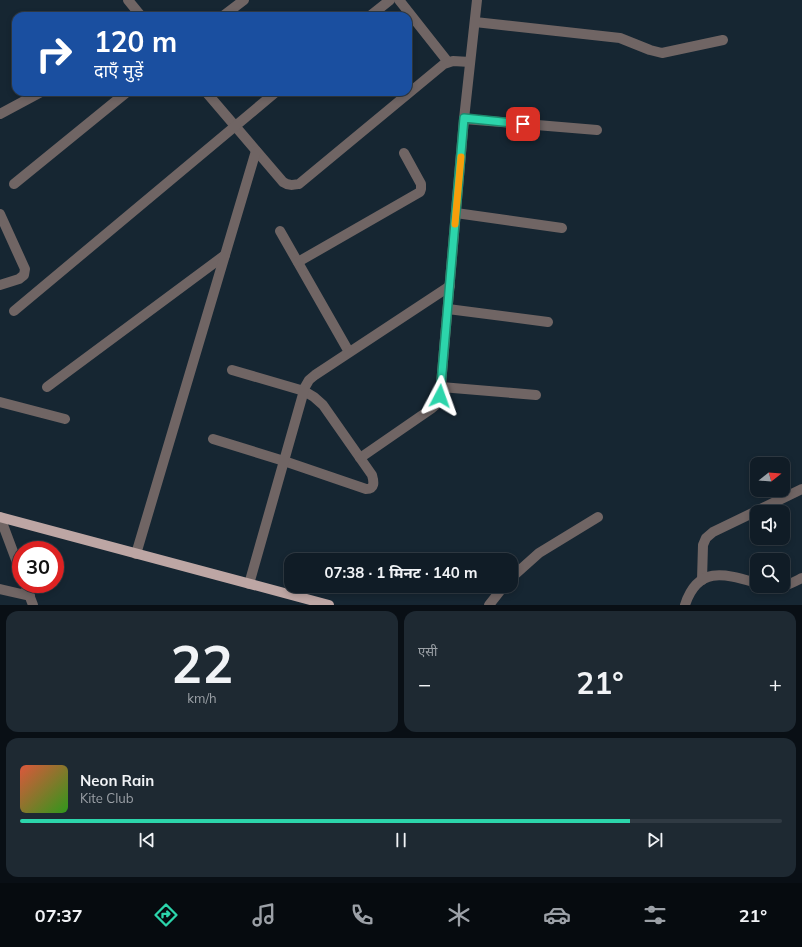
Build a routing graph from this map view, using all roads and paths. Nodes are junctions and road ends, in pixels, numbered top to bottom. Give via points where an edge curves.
1 (128, 0) edge
2 (244, 0) edge
3 (390, 0) edge
4 (399, 0) edge
5 (477, 0) edge
6 (138, 12) edge
7 (228, 12) edge
8 (375, 12) edge
9 (408, 12) edge
10 (412, 16) edge
11 (475, 22) junction
12 (723, 40) dead end
13 (448, 62) junction
14 (470, 62) junction
15 (412, 90) edge
16 (34, 96) edge
17 (122, 96) edge
18 (210, 96) edge
19 (271, 96) edge
20 (405, 96) edge
21 (0, 114) edge
22 (464, 118) junction
23 (235, 125) junction
24 (597, 130) dead end
25 (256, 151) junction
26 (404, 153) dead end
27 (14, 184) dead end
28 (456, 213) junction
29 (0, 214) edge
30 (562, 228) dead end
31 (280, 231) dead end
32 (225, 255) junction
33 (298, 262) junction
34 (0, 285) edge
35 (450, 286) junction
36 (448, 309) junction
37 (14, 311) dead end
38 (548, 322) dead end
39 (350, 352) junction
40 (232, 370) dead end
41 (47, 387) dead end
42 (441, 387) junction
43 (304, 391) junction
44 (536, 395) dead end
45 (0, 402) edge
46 (65, 419) dead end
47 (214, 439) dead end
48 (360, 458) junction
49 (284, 461) junction
50 (802, 489) edge
51 (0, 517) edge
52 (598, 517) dead end
53 (12, 549) edge
54 (136, 554) junction
55 (518, 572) edge
56 (802, 578) edge
57 (702, 580) junction
58 (750, 581) edge
59 (790, 583) edge
60 (249, 584) junction
61 (0, 589) edge
62 (498, 593) edge
63 (32, 601) edge
64 (329, 605) edge
65 (489, 605) edge
66 (685, 605) edge

1 - 6 street
2 - 7 street
3 - 8 street
4 - 9 street
5 - 11 street
10 - 13 street
11 - 12 street via 620,38 662,53
11 - 14 street
13 - 14 street
13 - 15 street
14 - 22 street
16 - 21 street
17 - 27 street
18 - 23 street
19 - 23 street
20 - 25 street via 299,184 287,185 283,182
22 - 24 street
22 - 28 street
23 - 25 street
23 - 37 street
25 - 32 street
26 - 33 street via 420,184 420,192
28 - 30 street
28 - 35 street
29 - 34 street via 25,269 24,275 19,279
31 - 33 street
32 - 41 street
32 - 54 street
33 - 39 street
35 - 36 street
35 - 39 street
36 - 38 street
36 - 42 street
39 - 43 street via 309,380
40 - 43 street
42 - 44 street
42 - 48 street via 437,404 432,409
43 - 48 street via 323,405
43 - 49 street
45 - 46 street
47 - 49 street
48 - 49 street via 372,475 374,482 370,489
49 - 60 street
50 - 57 street via 713,532 706,538 703,545
51 - 53 street
51 - 54 main road
52 - 55 street via 539,553
54 - 60 main road
56 - 59 street
57 - 58 street via 711,575 722,575
57 - 66 street via 688,594
60 - 64 main road
61 - 63 street
62 - 65 street

